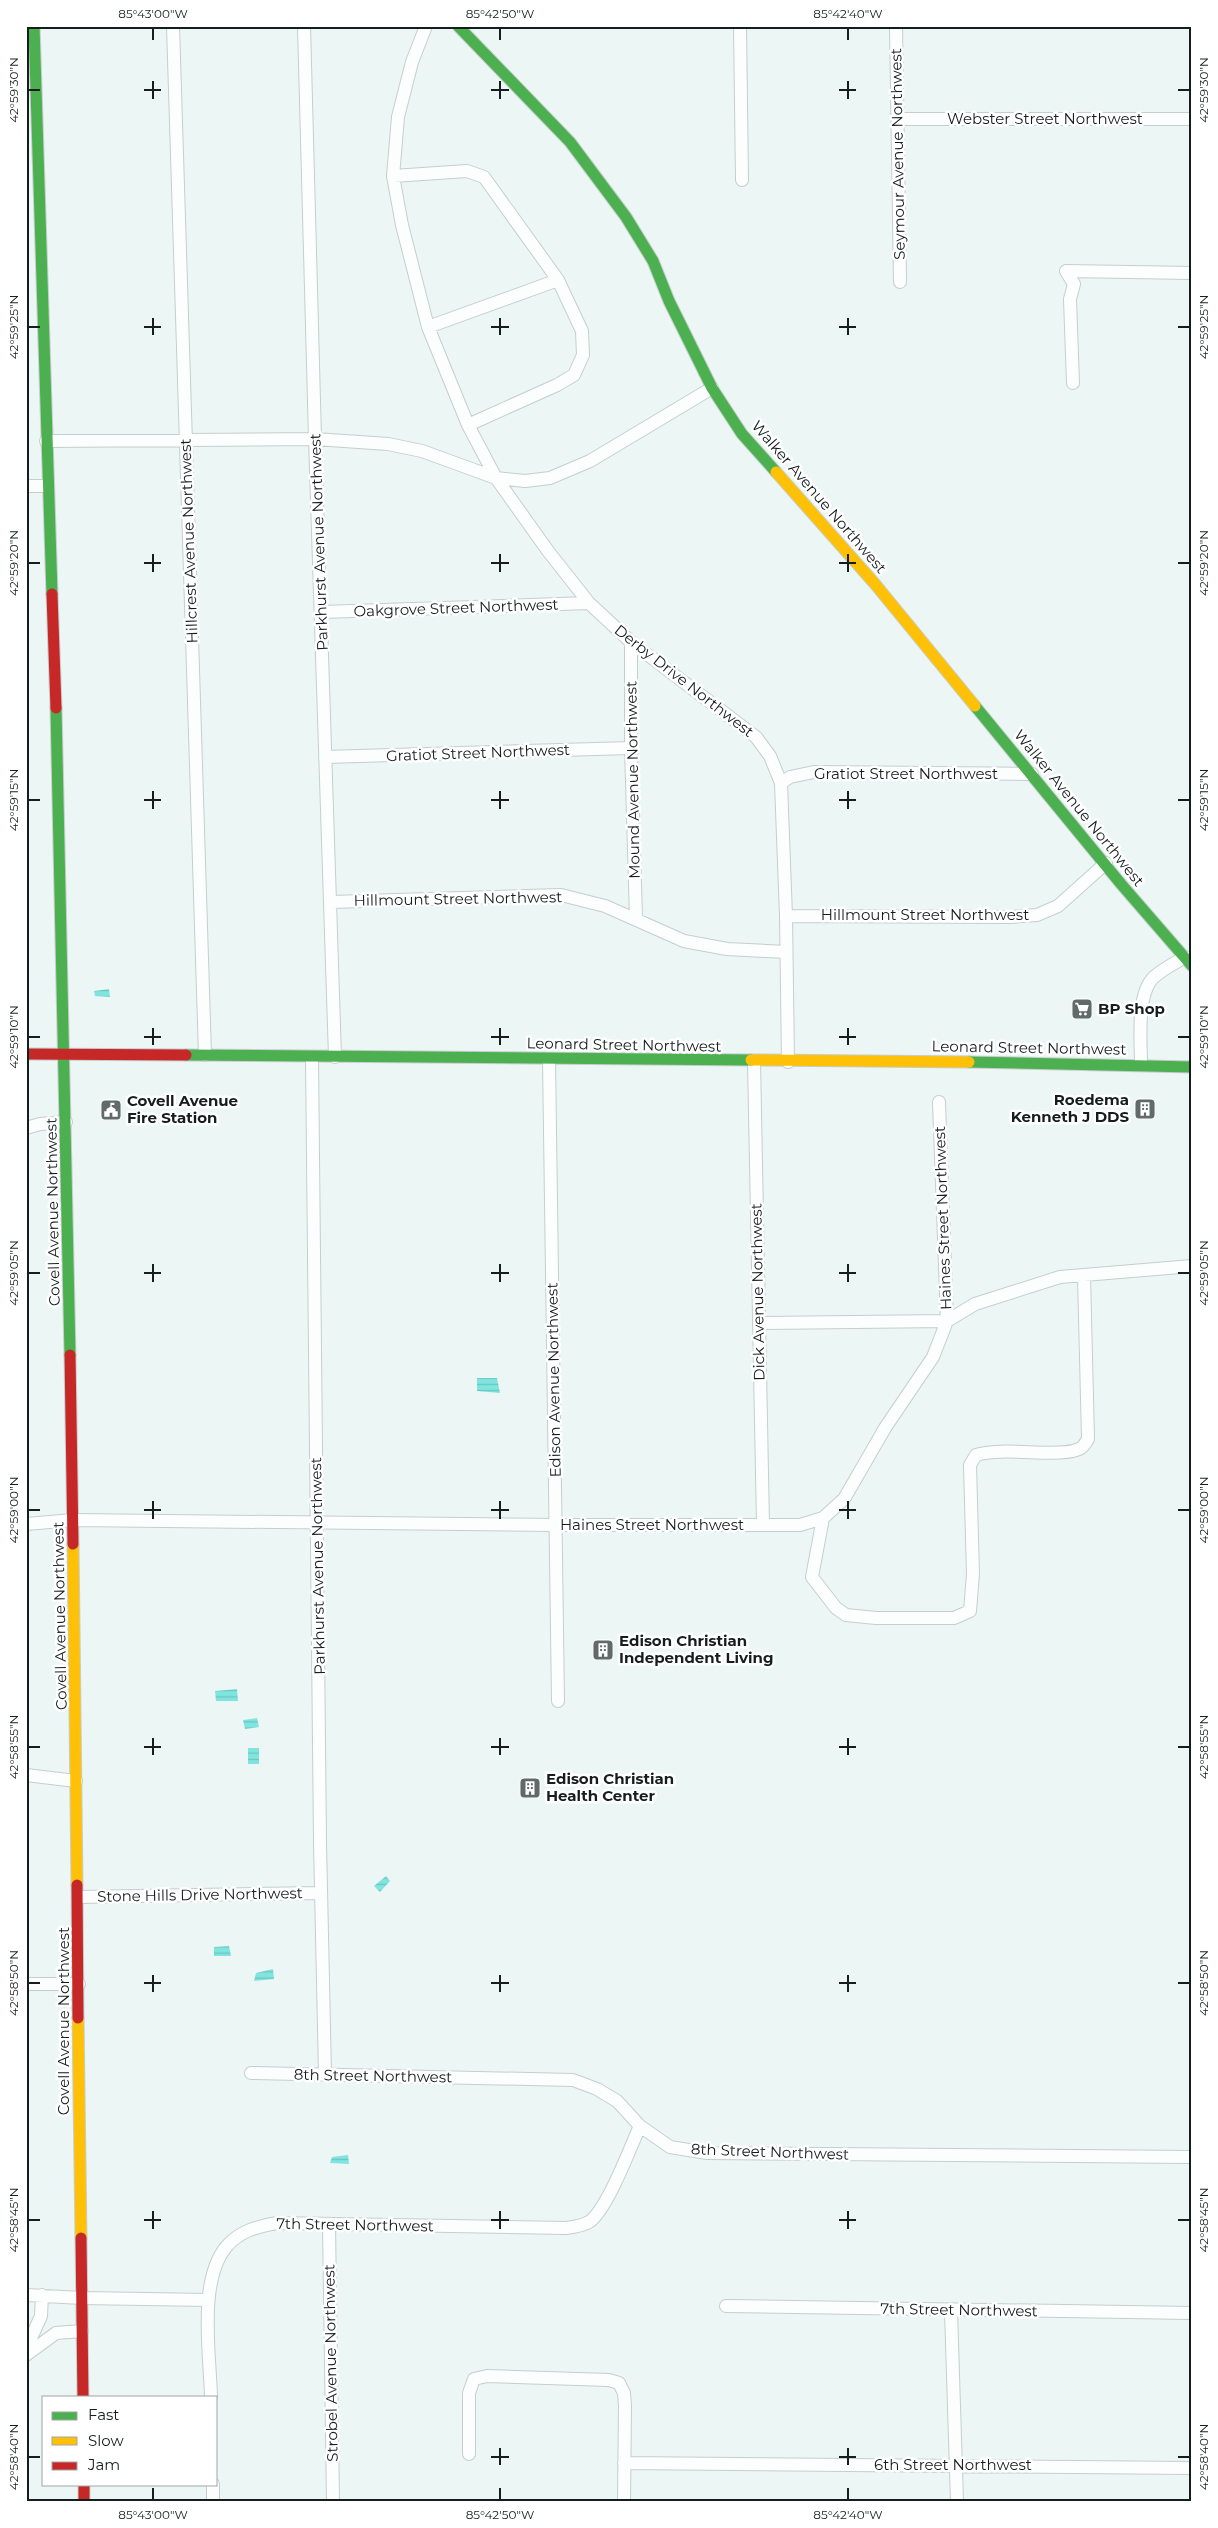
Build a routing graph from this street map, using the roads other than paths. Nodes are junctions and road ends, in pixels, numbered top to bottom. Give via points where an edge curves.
1 (34, 26) edge
2 (174, 26) edge
3 (304, 26) edge
4 (426, 26) edge
5 (458, 26) edge
6 (740, 26) edge
7 (896, 26) edge
8 (899, 119) junction
9 (1192, 119) edge
10 (393, 176) junction
11 (742, 180) dead end
12 (1192, 273) edge
13 (558, 280) junction
14 (900, 282) dead end
15 (428, 327) junction
16 (1073, 383) dead end
17 (712, 388) junction
18 (468, 425) junction
19 (314, 439) junction
20 (186, 440) junction
21 (46, 441) junction
22 (496, 478) junction
23 (26, 486) edge
24 (48, 486) junction
25 (589, 603) junction
26 (322, 612) junction
27 (631, 642) junction
28 (631, 748) junction
29 (325, 757) junction
30 (1032, 774) junction
31 (781, 783) junction
32 (1106, 864) junction
33 (331, 902) junction
34 (786, 916) junction
35 (636, 918) junction
36 (786, 952) junction
37 (1188, 962) edge
38 (26, 1054) edge
39 (64, 1055) junction
40 (206, 1055) junction
41 (312, 1057) junction
42 (335, 1057) junction
43 (549, 1059) junction
44 (754, 1061) junction
45 (788, 1062) junction
46 (1141, 1065) junction
47 (1192, 1066) edge
48 (939, 1102) dead end
49 (66, 1122) junction
50 (26, 1128) edge
51 (1192, 1266) edge
52 (1084, 1276) junction
53 (947, 1321) junction
54 (759, 1323) junction
55 (823, 1518) junction
56 (74, 1520) junction
57 (317, 1522) junction
58 (26, 1524) edge
59 (763, 1524) junction
60 (556, 1526) junction
61 (558, 1701) dead end
62 (26, 1774) edge
63 (76, 1781) junction
64 (321, 1893) junction
65 (78, 1897) junction
66 (26, 1984) edge
67 (79, 1984) junction
68 (251, 2073) dead end
69 (325, 2074) junction
70 (640, 2126) junction
71 (1192, 2157) edge
72 (329, 2225) junction
73 (26, 2295) edge
74 (42, 2295) junction
75 (82, 2298) junction
76 (208, 2300) junction
77 (726, 2306) dead end
78 (952, 2311) junction
79 (1192, 2313) edge
80 (82, 2331) junction
81 (28, 2353) edge
82 (83, 2396) edge
83 (211, 2396) edge
84 (469, 2454) dead end
85 (624, 2463) junction
86 (956, 2465) junction
87 (1192, 2468) edge
88 (84, 2486) edge
89 (213, 2486) edge
90 (84, 2502) edge
91 (213, 2502) edge
92 (334, 2502) edge
93 (624, 2502) edge
94 (957, 2502) edge

1 - 21 street, Covell Avenue Northwest
2 - 20 street, Hillcrest Avenue Northwest
3 - 19 street, Parkhurst Avenue Northwest
4 - 10 street, Derby Drive Northwest via 412,62 398,117
5 - 17 street, Walker Avenue Northwest via 570,142 626,217 653,261
6 - 11 street
7 - 8 street, Seymour Avenue Northwest
8 - 9 street, Webster Street Northwest
8 - 14 street, Seymour Avenue Northwest
10 - 13 street via 467,171 484,177
10 - 15 street, Derby Drive Northwest
12 - 16 street via 1066,271 1074,284 1070,299
13 - 15 street
13 - 18 street via 582,331 583,355 574,374 557,385
15 - 18 street, Derby Drive Northwest
17 - 22 street via 570,470 550,478 525,481
17 - 30 street, Walker Avenue Northwest via 742,434 875,584
18 - 22 street, Derby Drive Northwest
19 - 20 street
19 - 22 street via 388,444 422,451
19 - 26 street, Parkhurst Avenue Northwest
20 - 21 street
20 - 40 street, Hillcrest Avenue Northwest
21 - 24 street, Covell Avenue Northwest
22 - 25 street, Derby Drive Northwest
23 - 24 street
24 - 39 street, Covell Avenue Northwest
25 - 26 street, Oakgrove Street Northwest
25 - 27 street, Derby Drive Northwest
26 - 29 street, Parkhurst Avenue Northwest
27 - 28 street, Mound Avenue Northwest
27 - 31 street, Derby Drive Northwest via 756,737 770,756
28 - 29 street, Gratiot Street Northwest
28 - 35 street, Mound Avenue Northwest
29 - 33 street, Parkhurst Avenue Northwest
30 - 31 street, Gratiot Street Northwest via 814,772 790,777
30 - 32 street, Walker Avenue Northwest
31 - 34 street, Derby Drive Northwest
32 - 34 street, Hillmount Street Northwest via 1058,906 1037,915
32 - 37 street, Walker Avenue Northwest
33 - 35 street, Hillmount Street Northwest via 561,896 605,906
33 - 42 street, Parkhurst Avenue Northwest
34 - 36 street, Derby Drive Northwest
35 - 36 street, Hillmount Street Northwest via 684,941 727,949
36 - 45 street, Derby Drive Northwest
37 - 46 street via 1154,976 1146,988 1141,1024
38 - 39 street, Leonard Street Northwest
39 - 40 street, Leonard Street Northwest
39 - 49 street, Covell Avenue Northwest
40 - 41 street, Leonard Street Northwest
41 - 42 street, Leonard Street Northwest
41 - 57 street, Parkhurst Avenue Northwest
42 - 43 street, Leonard Street Northwest
43 - 44 street, Leonard Street Northwest
43 - 60 street, Edison Avenue Northwest
44 - 45 street, Leonard Street Northwest
44 - 54 street, Dick Avenue Northwest
45 - 46 street, Leonard Street Northwest
46 - 47 street, Leonard Street Northwest
48 - 53 street, Haines Street Northwest
49 - 50 street
49 - 56 street, Covell Avenue Northwest
51 - 52 street
52 - 53 street via 1060,1277 1038,1283 984,1301
52 - 55 street via 1088,1439 1082,1447 1072,1451 1008,1450 976,1455 970,1465 973,1574 970,1611 954,1618 846,1615 836,1608 812,1577
53 - 54 street
53 - 55 street, Haines Street Northwest via 933,1357 884,1428 844,1499
54 - 59 street, Dick Avenue Northwest
55 - 59 street, Haines Street Northwest via 800,1525
56 - 57 street, Haines Street Northwest
56 - 58 street, Haines Street Northwest
56 - 63 street, Covell Avenue Northwest
57 - 60 street, Haines Street Northwest
57 - 64 street, Parkhurst Avenue Northwest
59 - 60 street, Haines Street Northwest
60 - 61 street, Edison Avenue Northwest
62 - 63 street
63 - 65 street, Covell Avenue Northwest
64 - 65 street, Stone Hills Drive Northwest
64 - 69 street, Parkhurst Avenue Northwest
65 - 67 street, Covell Avenue Northwest
66 - 67 street
67 - 75 street, Covell Avenue Northwest
68 - 69 street, 8th Street Northwest
69 - 70 street, 8th Street Northwest via 573,2080 617,2101
70 - 71 street, 8th Street Northwest via 670,2147 707,2153
70 - 72 street, 7th Street Northwest via 601,2210 590,2222 580,2226
72 - 76 street, 7th Street Northwest via 277,2223 258,2226 242,2234 226,2247 216,2266
72 - 92 street, Strobel Avenue Northwest
73 - 74 street
74 - 75 street
74 - 81 street via 41,2316
75 - 76 street
75 - 80 street, Covell Avenue Northwest
76 - 83 street, 7th Street Northwest
77 - 78 street, 7th Street Northwest
78 - 79 street, 7th Street Northwest
78 - 86 street
80 - 81 street via 56,2333
80 - 82 street, Covell Avenue Northwest
84 - 85 street via 469,2393 474,2379 487,2376 609,2380 619,2383 624,2393
85 - 86 street, 6th Street Northwest
85 - 93 street
86 - 87 street, 6th Street Northwest
86 - 94 street
88 - 90 street
89 - 91 street

